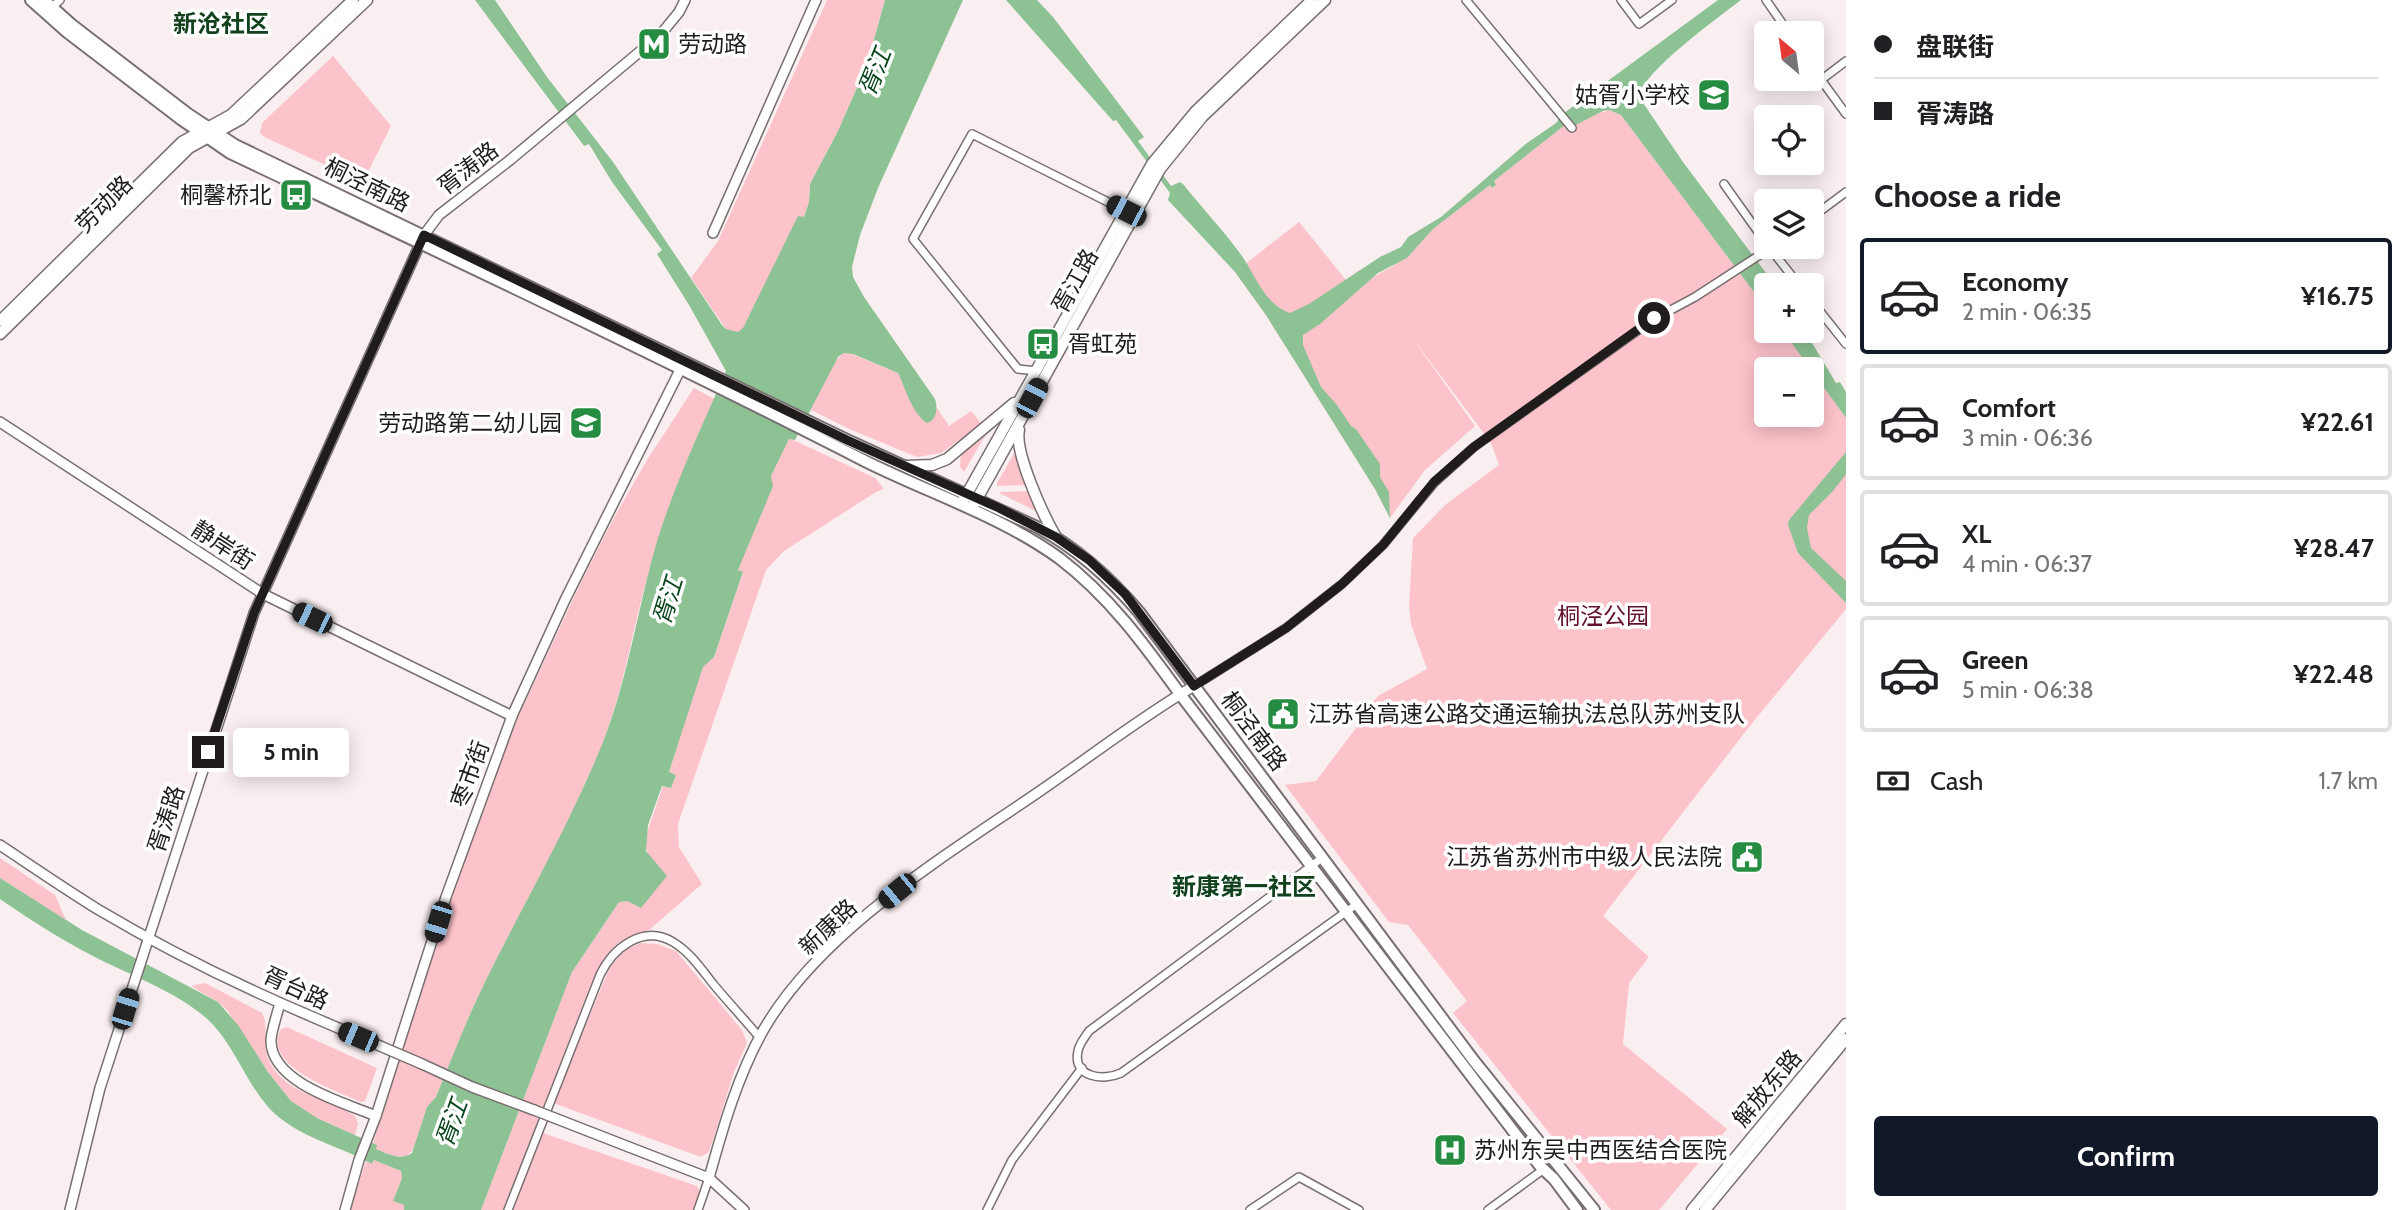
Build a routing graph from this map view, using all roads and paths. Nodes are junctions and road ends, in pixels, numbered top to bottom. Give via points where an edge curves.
1 (31, 0) edge
2 (353, 0) edge
3 (367, 0) edge
4 (685, 0) edge
5 (816, 0) edge
6 (1312, 0) edge
7 (1325, 0) edge
8 (1466, 0) edge
9 (1621, 0) edge
10 (1672, 0) edge
11 (1766, 0) edge
12 (52, 3) edge
13 (1781, 21) edge
14 (1846, 61) edge
15 (1824, 78) edge
16 (1824, 84) edge
17 (1846, 114) edge
18 (1572, 128) dead end
19 (207, 133) junction
20 (1182, 133) junction
21 (1724, 184) dead end
22 (1846, 192) edge
23 (1139, 196) junction
24 (1824, 208) edge
25 (1126, 211) junction
26 (1754, 225) edge
27 (713, 233) dead end
28 (422, 239) junction
29 (1755, 259) edge
30 (1779, 259) edge
31 (1790, 273) edge
32 (1824, 316) edge
33 (0, 321) edge
34 (0, 334) edge
35 (1846, 344) edge
36 (680, 370) junction
37 (1037, 371) junction
38 (715, 382) junction
39 (1024, 393) junction
40 (0, 422) edge
41 (1020, 422) junction
42 (811, 428) junction
43 (906, 466) junction
44 (972, 497) junction
45 (966, 508) junction
46 (1056, 537) junction
47 (263, 594) junction
48 (1194, 686) junction
49 (1180, 694) junction
50 (512, 716) junction
51 (0, 845) edge
52 (1322, 858) junction
53 (1312, 865) junction
54 (1357, 904) junction
55 (1347, 911) junction
56 (148, 937) junction
57 (280, 1003) junction
58 (1846, 1024) edge
59 (760, 1038) junction
60 (1846, 1039) edge
61 (1082, 1068) junction
62 (376, 1116) junction
63 (1544, 1169) junction
64 (709, 1178) junction
65 (70, 1210) edge
66 (345, 1210) edge
67 (508, 1210) edge
68 (698, 1210) edge
69 (744, 1210) edge
70 (987, 1210) edge
71 (1250, 1210) edge
72 (1359, 1210) edge
73 (1488, 1210) edge
74 (1577, 1210) edge
75 (1594, 1210) edge
76 (1692, 1210) edge
77 (1705, 1210) edge

1 - 19 main road, 桐泾南路 via 67,32
2 - 19 main road, 劳动路 via 232,115
3 - 19 main road, 劳动路 via 243,118
4 - 28 street, 胥涛路 via 661,34 439,215
5 - 27 street
6 - 20 main road, 胥江路
7 - 20 main road, 胥江路
8 - 18 street
9 - 10 street via 1639,24
11 - 13 street
12 - 19 main road, 桐泾南路
14 - 15 street
16 - 17 street
19 - 28 main road, 桐泾南路 via 242,159
19 - 33 main road, 劳动路 via 181,142
19 - 34 main road, 劳动路
20 - 23 main road, 胥江路 via 1153,164
21 - 26 street
22 - 24 street
23 - 25 main road, 胥江路
23 - 41 main road, 胥江路
25 - 37 main road, 胥江路
25 - 37 street via 972,134 913,239 1018,369
28 - 36 main road, 桐泾南路
28 - 38 main road, 桐泾南路
28 - 47 street, 胥涛路
29 - 48 street via 1654,318 1474,447 1434,482 1383,545 1342,584 1286,628
30 - 31 street
32 - 35 street
36 - 38 main road, 桐泾南路
36 - 50 street, 枣市街
37 - 39 main road, 胥江路
38 - 42 main road, 桐泾南路
39 - 43 main road via 951,457 934,464
39 - 44 main road, 胥江路
40 - 47 street, 静岸街
41 - 44 main road, 胥江路
41 - 46 main road via 1019,448
42 - 43 main road, 桐泾南路
42 - 45 main road, 桐泾南路
43 - 44 main road, 桐泾南路
44 - 45 main road, 胥江路
44 - 46 main road, 桐泾南路
45 - 49 main road, 桐泾南路 via 1047,550 1096,590 1131,627
46 - 48 main road, 桐泾南路 via 1125,594
47 - 50 street, 静岸街
47 - 56 street, 胥涛路
48 - 49 street, 新康路
48 - 52 main road, 桐泾南路
49 - 53 main road, 桐泾南路
49 - 59 street, 新康路 via 877,907 806,973
50 - 62 street, 枣市街 via 446,897
51 - 56 street, 胥台路
52 - 53 street
52 - 54 main road, 桐泾南路
53 - 55 main road, 桐泾南路
53 - 61 street via 1089,1031 1078,1051
54 - 55 street
54 - 75 main road, 桐泾南路
55 - 61 street via 1121,1073 1097,1078
55 - 63 main road, 桐泾南路
56 - 57 street, 胥台路
56 - 65 street, 胥涛路 via 88,1130
57 - 62 street via 271,1043 288,1074
57 - 64 street, 胥台路, bridge via 472,1087
58 - 76 main road, 解放东路
59 - 64 street, 新康路 via 726,1116
59 - 67 street via 674,942 652,936 625,943 600,975
60 - 77 main road, 解放东路
61 - 70 street via 1012,1160
62 - 66 street, 枣市街
63 - 73 street
63 - 74 main road, 桐泾南路
64 - 68 street, 新康路
64 - 69 street
71 - 72 street via 1299,1177

